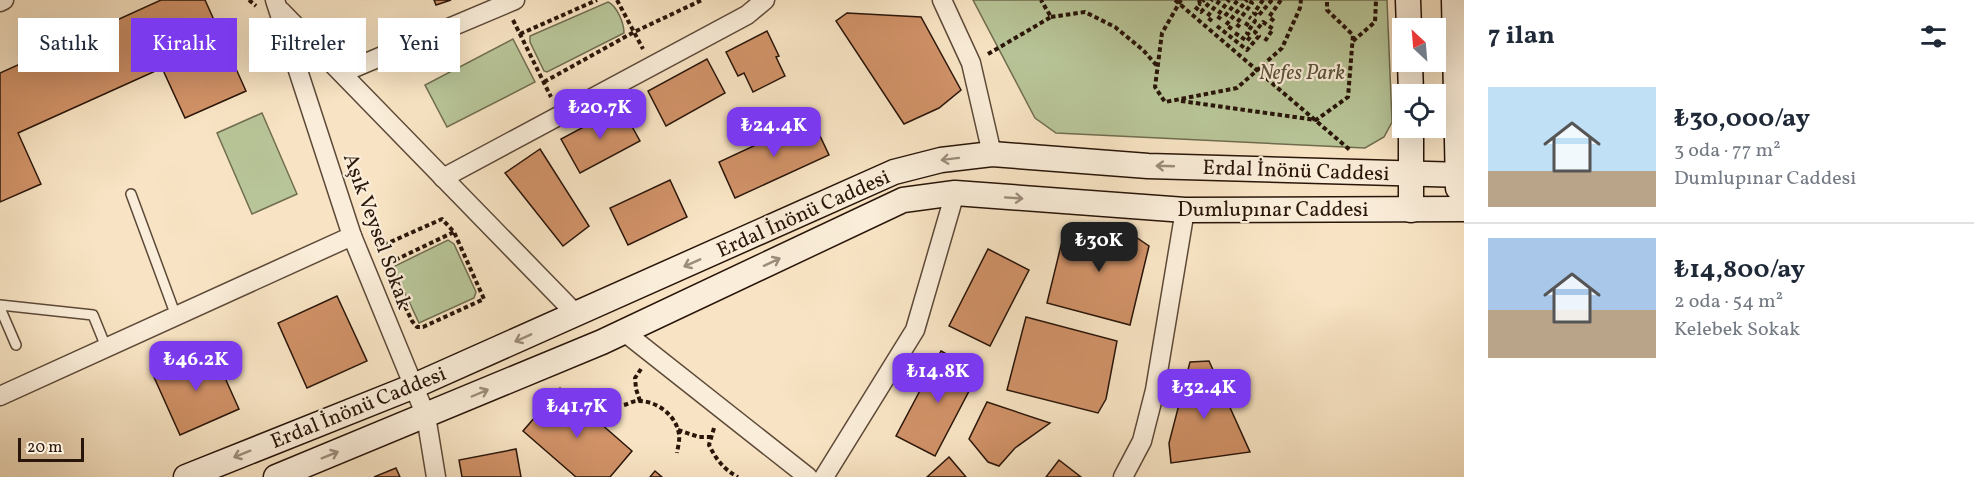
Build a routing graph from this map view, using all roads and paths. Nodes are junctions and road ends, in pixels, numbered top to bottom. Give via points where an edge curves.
1 (249, 0) edge
2 (597, 0) edge
3 (617, 0) edge
4 (702, 0) edge
5 (765, 0) edge
6 (942, 0) edge
7 (1041, 0) edge
8 (1199, 0) edge
9 (1204, 0) edge
10 (1212, 0) edge
11 (1220, 0) edge
12 (1229, 0) edge
13 (1238, 0) edge
14 (1247, 0) edge
15 (1272, 0) edge
16 (1281, 0) edge
17 (1301, 0) edge
18 (1327, 0) edge
19 (1376, 0) edge
20 (1408, 0) edge
21 (1454, 0) edge
22 (1179, 1) edge
23 (1261, 1) edge
24 (271, 6) edge
25 (1195, 7) dead end
26 (513, 8) edge
27 (1229, 10) junction
28 (1234, 15) junction
29 (1051, 17) junction
30 (1249, 17) dead end
31 (1409, 18) edge
32 (1212, 21) dead end
33 (1274, 21) dead end
34 (1245, 23) dead end
35 (1217, 26) dead end
36 (1240, 27) dead end
37 (1251, 27) junction
38 (634, 32) junction
39 (520, 34) junction
40 (1265, 40) dead end
41 (1352, 41) junction
42 (643, 49) dead end
43 (971, 63) junction
44 (1158, 67) junction
45 (1257, 70) junction
46 (342, 73) junction
47 (544, 82) junction
48 (551, 97) dead end
49 (1175, 100) junction
50 (1316, 120) junction
51 (1412, 138) edge
52 (1353, 152) dead end
53 (992, 154) junction
54 (1413, 174) junction
55 (1461, 175) edge
56 (443, 178) junction
57 (956, 193) junction
58 (131, 194) dead end
59 (903, 200) joint
60 (1461, 209) edge
61 (1185, 210) junction
62 (1411, 210) junction
63 (454, 232) junction
64 (352, 236) junction
65 (375, 249) dead end
66 (391, 276) dead end
67 (403, 301) dead end
68 (0, 306) edge
69 (577, 315) junction
70 (176, 316) junction
71 (623, 331) junction
72 (16, 345) dead end
73 (106, 347) junction
74 (642, 369) dead end
75 (414, 386) junction
76 (0, 396) edge
77 (640, 401) junction
78 (624, 405) dead end
79 (426, 416) junction
80 (714, 426) dead end
81 (678, 429) junction
82 (711, 437) junction
83 (678, 453) dead end
84 (186, 477) edge
85 (276, 477) edge
86 (436, 477) edge
87 (738, 477) edge
88 (808, 477) edge
89 (824, 477) edge
90 (1123, 477) edge

1 - 24 path
2 - 39 path
3 - 38 path
4 - 38 path
5 - 56 street via 747,15
6 - 43 street
7 - 29 path
8 - 9 path via 1200,4
10 - 25 path via 1202,12
11 - 32 path via 1207,17
12 - 27 path via 1217,16 1223,18
13 - 27 path
14 - 28 path
14 - 36 path via 1251,3 1236,24
15 - 23 path via 1258,16 1254,13
16 - 33 path via 1269,17
17 - 45 path via 1282,48
18 - 41 path via 1327,10 1353,35
19 - 41 path via 1375,22
20 - 31 main road
21 - 55 main road
22 - 44 path via 1162,33
22 - 45 path
24 - 46 street
24 - 64 street, Aşık Veysel Sokak
26 - 39 path
26 - 46 street
27 - 28 path
28 - 37 path via 1226,25 1247,41 1251,36 1246,33
29 - 43 path
29 - 44 path via 1085,12 1115,27
30 - 37 path via 1255,21
34 - 37 path
35 - 40 path via 1247,50 1259,36 1255,32 1263,22 1273,29
38 - 42 path
38 - 47 path
39 - 47 path
41 - 50 path via 1348,97
43 - 53 street
44 - 49 path via 1155,87 1165,102
45 - 49 path via 1237,88
45 - 50 path
46 - 56 street
47 - 48 path
49 - 50 path
50 - 52 path
51 - 54 main road
54 -> 53 main road, Erdal İnönü Caddesi via 1148,166
53 -> 69 main road, Erdal İnönü Caddesi via 941,160 894,172
54 - 55 main road, Erdal İnönü Caddesi
54 - 62 main road
55 - 60 main road
56 - 69 street
57 - 59 main road, Dumlupınar Caddesi
57 -> 61 main road, Dumlupınar Caddesi
57 - 89 street via 915,330
58 - 70 lane
71 -> 59 main road, Erdal İnönü Caddesi
60 - 62 main road, Dumlupınar Caddesi
61 - 62 main road, Dumlupınar Caddesi
61 - 90 street via 1155,390 1142,441
63 - 65 path via 442,219
63 - 66 path via 391,262
63 - 67 path via 484,299 423,327 412,321
64 - 70 street
64 - 75 street, Aşık Veysel Sokak
68 - 72 lane
68 - 73 lane via 93,315
69 -> 75 main road, Erdal İnönü Caddesi
70 - 73 street
79 -> 71 main road, Erdal İnönü Caddesi
71 - 88 street
73 - 76 street
74 - 77 path via 635,378
75 - 79 street, Aşık Veysel Sokak
75 -> 84 main road, Erdal İnönü Caddesi
77 - 78 path
77 - 81 path via 669,413
85 -> 79 main road, Erdal İnönü Caddesi
79 - 86 street, Aşık Veysel Sokak
80 - 82 path
81 - 82 path
81 - 83 path
82 - 87 path via 709,444 719,463

